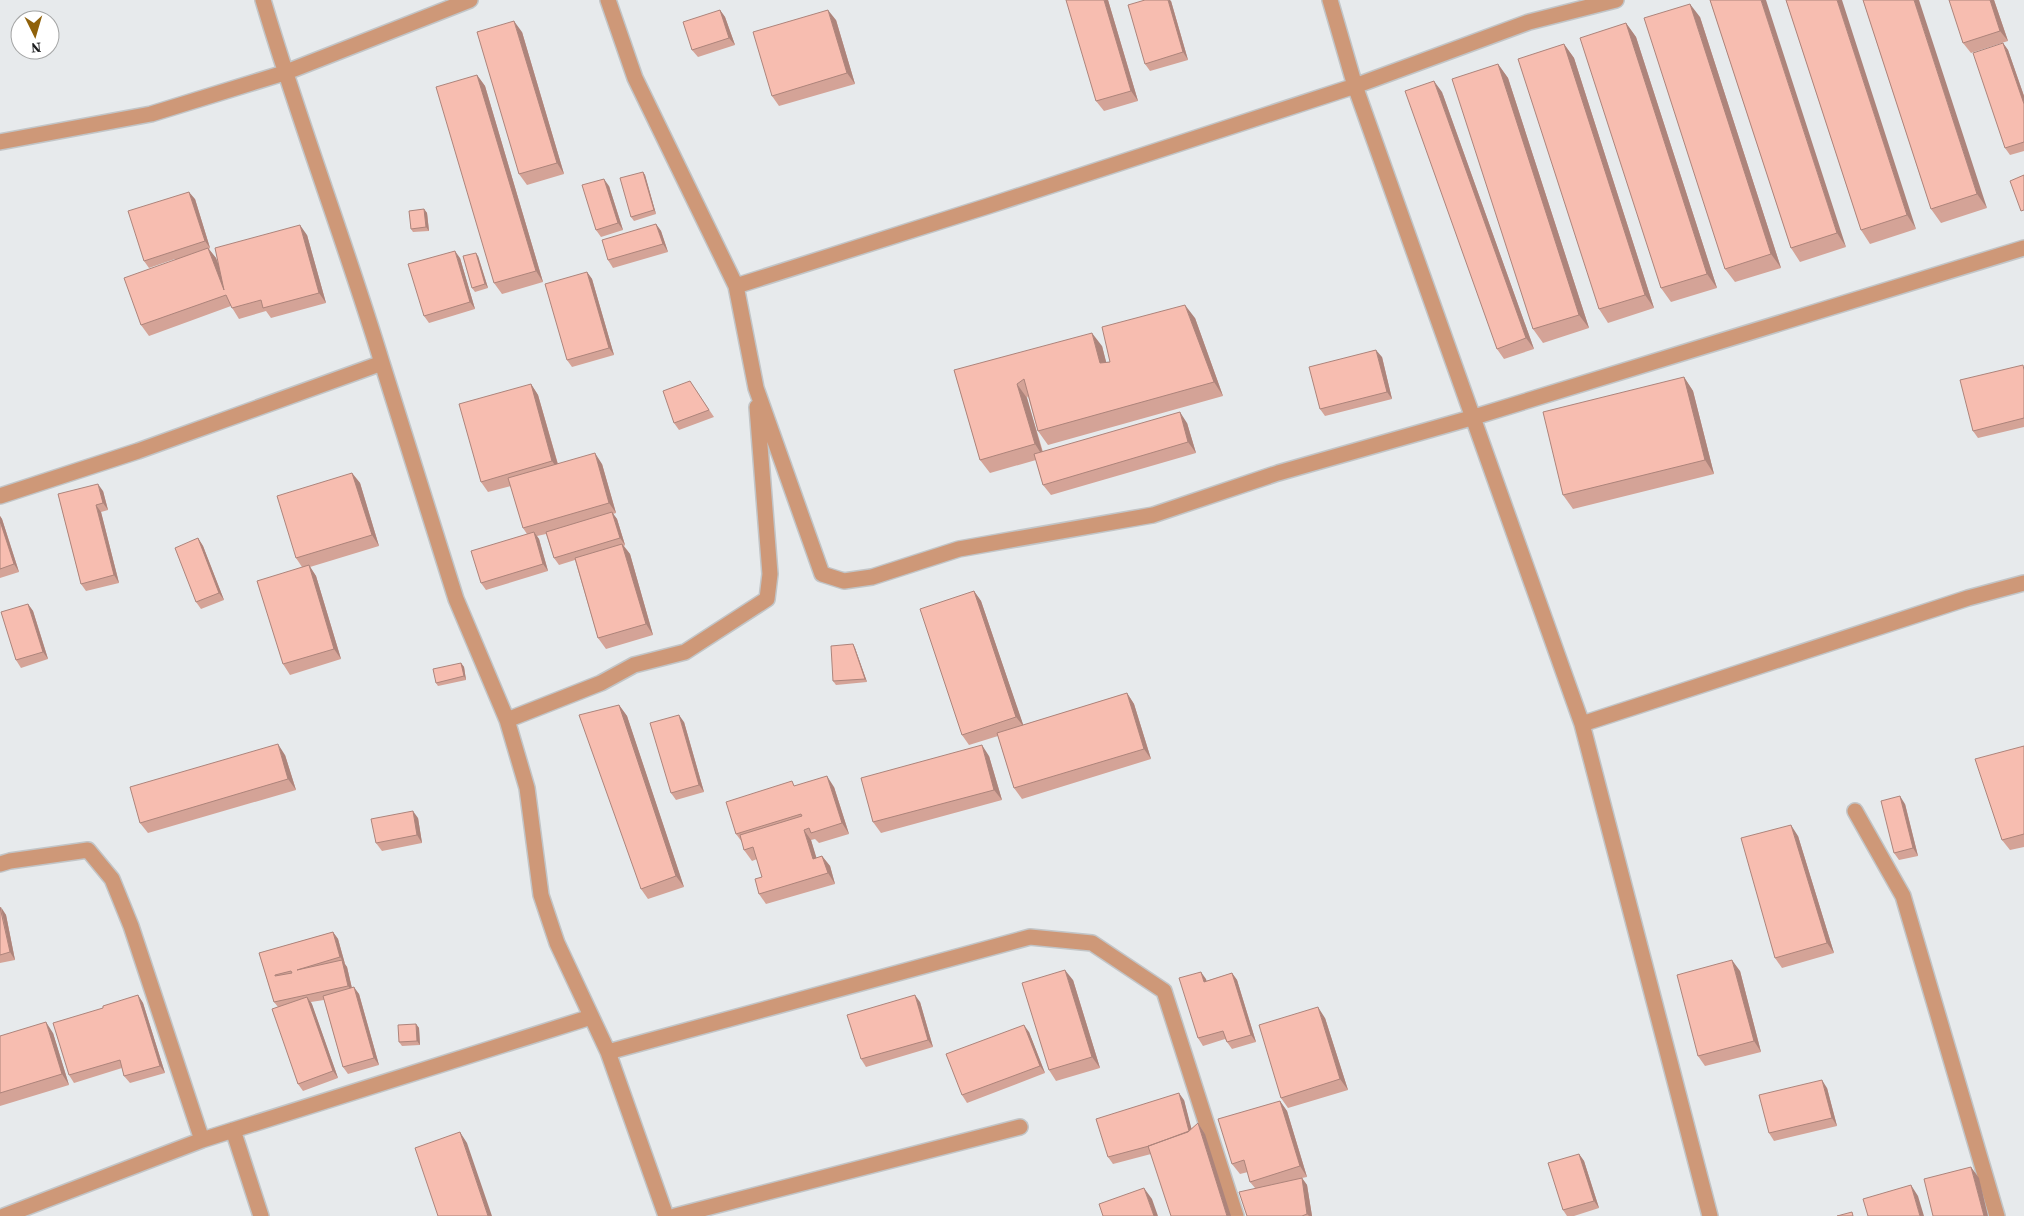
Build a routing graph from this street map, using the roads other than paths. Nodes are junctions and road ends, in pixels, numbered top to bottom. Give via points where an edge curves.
1 (263, 0) edge
2 (470, 0) edge
3 (608, 0) edge
4 (1330, 0) edge
5 (1616, 0) edge
6 (284, 73) junction
7 (1355, 86) junction
8 (0, 142) edge
9 (2024, 248) edge
10 (736, 286) junction
11 (382, 363) junction
12 (756, 388) junction
13 (1471, 418) junction
14 (0, 496) edge
15 (2024, 583) edge
16 (507, 720) junction
17 (1582, 724) junction
18 (1855, 812) dead end
19 (0, 864) edge
20 (591, 1017) junction
21 (608, 1052) junction
22 (1020, 1127) dead end
23 (233, 1130) junction
24 (202, 1140) junction
25 (4, 1216) edge
26 (261, 1216) edge
27 (666, 1216) edge
28 (675, 1216) edge
29 (1236, 1216) edge
30 (1710, 1216) edge
31 (1997, 1216) edge

1 - 6 street
2 - 6 street
3 - 10 street via 635,78
4 - 7 street
5 - 7 street via 1529,22
6 - 8 street via 150,114
6 - 11 street via 352,264
7 - 10 street
7 - 13 street
9 - 13 street
10 - 12 street
11 - 14 street via 138,451
11 - 16 street via 456,599
12 - 13 street via 822,574 844,581 872,578 960,549 1153,515 1278,473
12 - 16 street via 770,574 767,600 685,652 634,665 601,683
13 - 17 street
15 - 17 street via 1968,598
16 - 20 street via 527,788 540,895 557,943
17 - 30 street
18 - 31 street via 1902,896
19 - 24 street via 88,850 112,879 131,926
20 - 21 street
20 - 23 street
21 - 27 street
21 - 29 street via 1030,937 1092,943 1164,991
22 - 28 street
23 - 24 street
23 - 26 street
24 - 25 street

